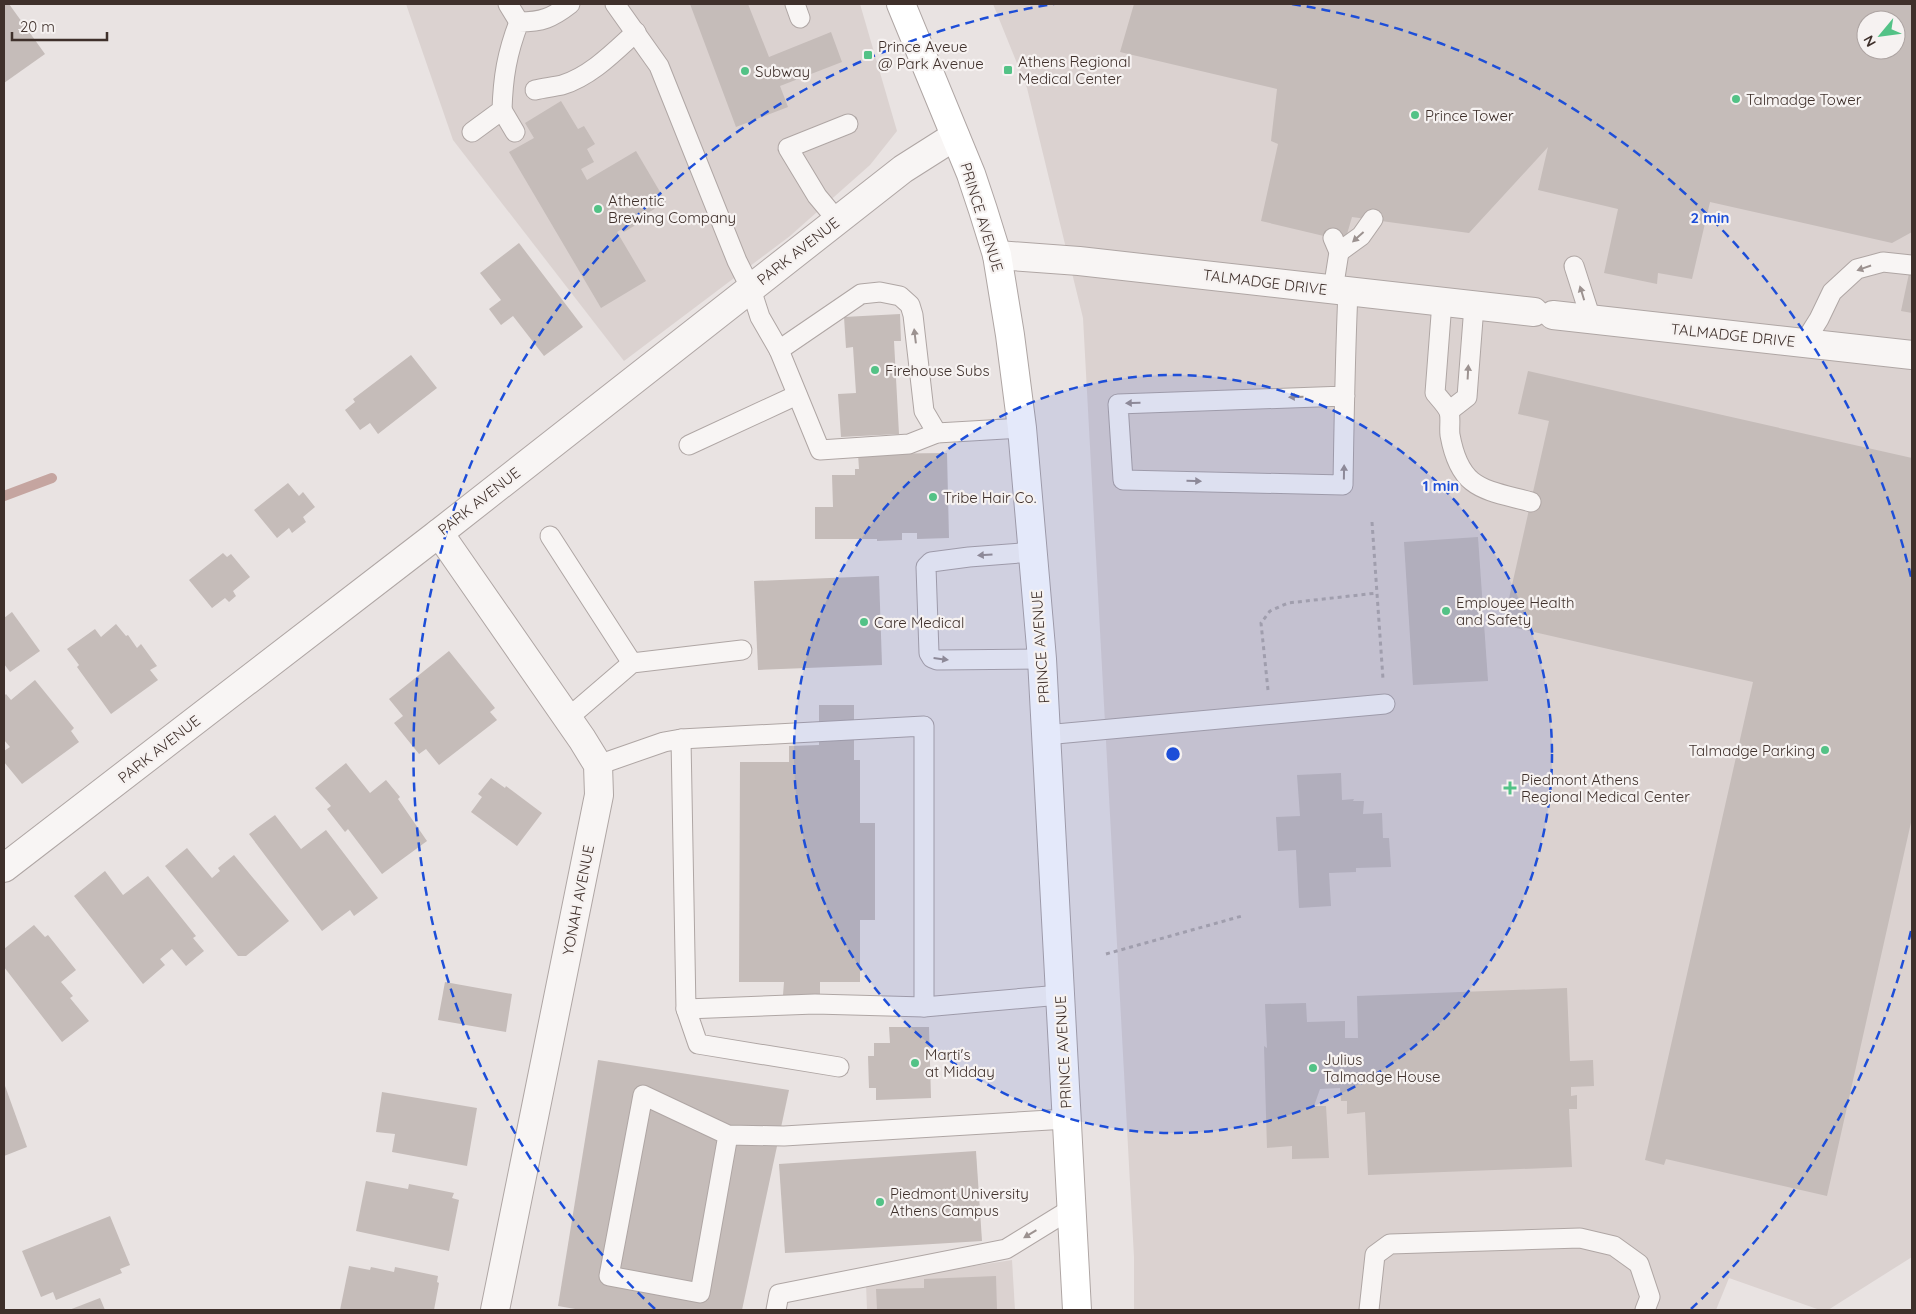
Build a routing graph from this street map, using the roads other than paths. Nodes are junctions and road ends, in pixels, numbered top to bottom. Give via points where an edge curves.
1 (508, 4) edge
2 (570, 4) edge
3 (614, 4) edge
4 (901, 4) edge
5 (519, 22) junction
6 (636, 32) junction
7 (534, 90) dead end
8 (502, 110) junction
9 (848, 124) dead end
10 (472, 132) dead end
11 (516, 132) dead end
12 (956, 136) junction
13 (1373, 219) dead end
14 (837, 220) junction
15 (996, 255) junction
16 (1911, 265) edge
17 (1574, 266) dead end
18 (751, 288) junction
19 (1341, 291) junction
20 (1442, 302) junction
21 (1474, 306) junction
22 (1591, 319) junction
23 (1804, 343) junction
24 (778, 350) junction
25 (1912, 355) edge
26 (797, 396) junction
27 (1345, 396) junction
28 (1449, 411) junction
29 (1022, 428) junction
30 (936, 433) junction
31 (689, 445) dead end
32 (1531, 502) dead end
33 (439, 533) junction
34 (550, 536) dead end
35 (1033, 552) junction
36 (742, 650) dead end
37 (1042, 659) junction
38 (632, 663) junction
39 (1385, 704) road end
40 (568, 718) junction
41 (1046, 735) junction
42 (682, 739) junction
43 (598, 765) junction
44 (4, 868) edge
45 (1060, 995) junction
46 (924, 1007) junction
47 (686, 1009) junction
48 (839, 1067) dead end
49 (1067, 1119) junction
50 (728, 1135) junction
51 (1071, 1209) junction
52 (495, 1310) edge
53 (776, 1310) edge
54 (1078, 1310) edge
55 (1369, 1310) edge
56 (1645, 1310) edge

1 - 5 lane
2 - 5 lane via 554,16 538,22
3 - 6 lane
4 - 12 main road, PRINCE AVENUE
5 - 8 lane via 503,78
6 - 7 lane via 605,61 584,74 562,85
6 - 18 lane via 659,66
8 - 10 lane
8 - 11 lane
9 - 14 lane via 788,148 817,196
12 - 14 street, PARK AVENUE via 903,169
12 - 15 main road, PRINCE AVENUE
13 -> 19 lane via 1361,236 1336,245
14 - 18 street, PARK AVENUE
15 - 19 street, TALMADGE DRIVE via 1079,261
15 - 29 main road, PRINCE AVENUE
16 -> 23 lane via 1883,262 1857,269 1832,292
22 -> 17 lane
18 - 24 lane via 760,317
18 - 33 street, PARK AVENUE
19 - 20 street, TALMADGE DRIVE
19 - 27 lane
20 - 21 street, TALMADGE DRIVE
20 - 28 lane via 1435,393
21 - 22 street, TALMADGE DRIVE
28 -> 21 lane via 1467,398
22 - 23 street, TALMADGE DRIVE
23 - 25 street, TALMADGE DRIVE
24 - 26 lane
30 -> 24 lane via 924,411 913,315 910,304 900,296 880,292 860,294
26 - 30 lane via 820,450 909,444
26 - 31 lane
27 -> 27 lane via 1118,404 1123,480 1343,485
28 - 32 lane via 1455,458 1464,474 1483,488
29 - 30 lane
29 - 35 main road, PRINCE AVENUE
33 - 40 street
33 - 44 street, PARK AVENUE
34 - 38 lane
35 - 37 main road, PRINCE AVENUE
35 -> 37 lane via 931,562 926,567 929,653 938,660
36 - 38 lane
37 - 41 main road, PRINCE AVENUE
38 - 40 lane
39 - 41 lane
40 - 43 street
41 - 45 main road, PRINCE AVENUE
42 - 43 lane
42 - 46 lane via 924,726
42 - 47 lane
43 - 52 street, YONAH AVENUE via 599,795
45 - 46 lane
45 - 49 main road, PRINCE AVENUE
46 - 47 lane via 815,1004
47 - 48 lane via 698,1044
49 - 50 lane via 784,1136
49 - 51 main road, PRINCE AVENUE
50 - 50 lane via 643,1095 609,1276 700,1293
51 -> 53 lane via 1006,1248 779,1294
51 - 54 main road, PRINCE AVENUE
55 - 56 lane via 1375,1255 1390,1244 1580,1238 1614,1246 1639,1264 1650,1297

